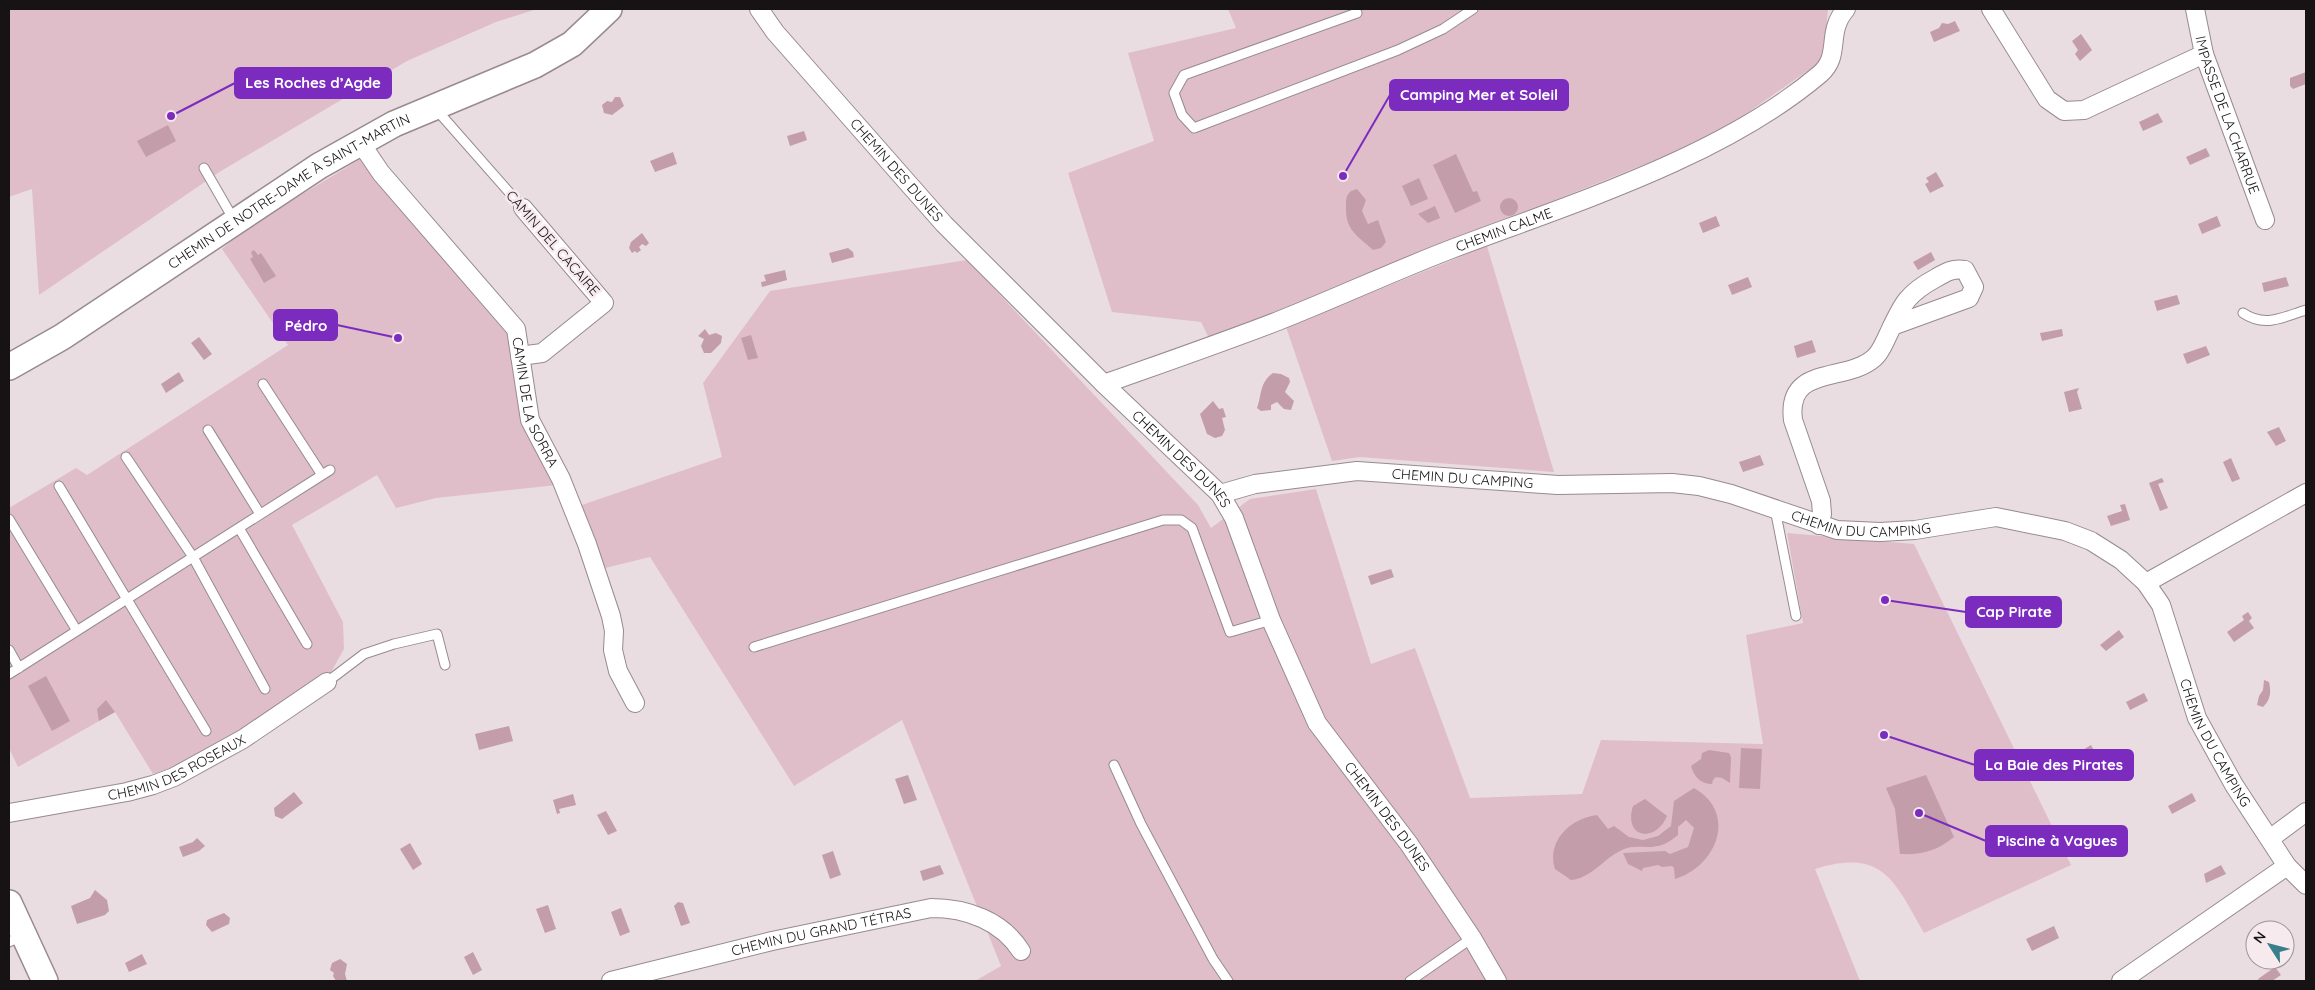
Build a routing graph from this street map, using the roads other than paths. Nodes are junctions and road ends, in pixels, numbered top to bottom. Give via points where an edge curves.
1 (609, 9) edge
2 (628, 9) edge
3 (759, 9) edge
4 (1473, 9) edge
5 (1846, 9) edge
6 (1991, 9) edge
7 (2195, 9) edge
8 (1356, 12) dead end
9 (582, 36) junction
10 (2204, 54) junction
11 (433, 106) junction
12 (360, 142) junction
13 (204, 168) dead end
14 (522, 208) joint
15 (2265, 220) dead end
16 (234, 221) junction
17 (2306, 310) edge
18 (2243, 313) dead end
19 (1892, 326) dead end
20 (520, 356) junction
21 (9, 367) edge
22 (263, 384) dead end
23 (1104, 384) junction
24 (208, 430) dead end
25 (126, 457) dead end
26 (59, 486) dead end
27 (2306, 493) edge
28 (1220, 494) junction
29 (1775, 508) junction
30 (260, 514) junction
31 (9, 519) edge
32 (1819, 525) junction
33 (239, 528) junction
34 (193, 557) junction
35 (2146, 583) junction
36 (128, 599) junction
37 (1796, 616) dead end
38 (1272, 620) junction
39 (77, 631) junction
40 (307, 644) dead end
41 (754, 647) dead end
42 (9, 650) edge
43 (445, 664) dead end
44 (19, 668) junction
45 (9, 674) edge
46 (327, 682) joint
47 (265, 689) dead end
48 (635, 703) dead end
49 (206, 731) dead end
50 (1114, 765) dead end
51 (2306, 812) edge
52 (9, 813) edge
53 (2270, 838) junction
54 (2287, 866) junction
55 (2306, 885) edge
56 (9, 903) edge
57 (1472, 938) junction
58 (16, 939) edge
59 (1022, 951) dead end
60 (45, 981) edge
61 (612, 981) edge
62 (1228, 981) edge
63 (1410, 981) edge
64 (1497, 981) edge
65 (2121, 981) edge

1 - 9 street, CHEMIN DE NOTRE-DAME À SAINT-MARTIN
2 - 9 street, CHEMIN DE NOTRE-DAME À SAINT-MARTIN
3 - 23 street, CHEMIN DES DUNES via 774,32 944,224
4 - 8 lane via 1443,29 1398,50 1194,128 1182,115 1174,93 1184,75
5 - 23 street, CHEMIN CALME via 1834,29 1833,50 1826,68 1779,104 1704,149 1279,320
6 - 10 street via 2047,99 2064,111 2084,110
7 - 10 street, IMPASSE DE LA CHARRUE
9 - 11 street, CHEMIN DE NOTRE-DAME À SAINT-MARTIN via 535,64
10 - 15 street, IMPASSE DE LA CHARRUE
11 - 12 street, CHEMIN DE NOTRE-DAME À SAINT-MARTIN
11 - 14 lane, CAMIN DEL CACAIRE
12 - 16 street, CHEMIN DE NOTRE-DAME À SAINT-MARTIN
12 - 20 street, CAMIN DE LA SORRA via 381,173 516,329
13 - 16 lane
14 - 20 street, CAMIN DEL CACAIRE via 604,303 542,353
16 - 21 street, CHEMIN DE NOTRE-DAME À SAINT-MARTIN via 62,337
17 - 18 lane via 2266,322 2255,321
19 - 32 street via 1879,354 1869,363 1805,383 1795,392 1791,406 1793,420 1821,501
20 - 48 street, CAMIN DE LA SORRA via 530,420 561,479 587,544 612,616 616,666
22 - 30 lane via 326,472
23 - 28 street, CHEMIN DES DUNES
24 - 30 lane
25 - 34 lane
26 - 36 lane
27 - 35 street
28 - 29 street, CHEMIN DU CAMPING via 1255,484 1357,471 1558,485 1647,483 1699,486
28 - 38 street, CHEMIN DES DUNES via 1234,518
29 - 32 street, CHEMIN DU CAMPING
29 - 37 lane
30 - 33 lane
31 - 39 lane
32 - 35 street, CHEMIN DU CAMPING via 1845,531 1880,532 1996,518 2016,521 2065,531 2092,541 2121,560
33 - 34 lane
33 - 40 lane
34 - 36 lane
34 - 47 lane
35 - 53 street, CHEMIN DU CAMPING via 2161,605 2197,718 2234,785
36 - 39 lane
36 - 49 lane
38 - 41 lane via 1230,632 1192,528 1181,520 1163,520
38 - 57 street, CHEMIN DES DUNES via 1317,723 1410,844
39 - 44 lane
42 - 44 lane
43 - 46 lane via 437,634 364,654
44 - 45 lane
46 - 52 street, CHEMIN DES ROSEAUX via 243,739 160,782 128,792
50 - 62 lane via 1141,824
51 - 53 street
53 - 54 street, CHEMIN DU CAMPING
54 - 55 street, CHEMIN DU CAMPING
54 - 65 street
56 - 58 street
57 - 63 lane
57 - 64 street, CHEMIN DES DUNES
58 - 60 street
59 - 61 street, CHEMIN DU GRAND TÉTRAS via 994,923 953,908 931,908 772,940

